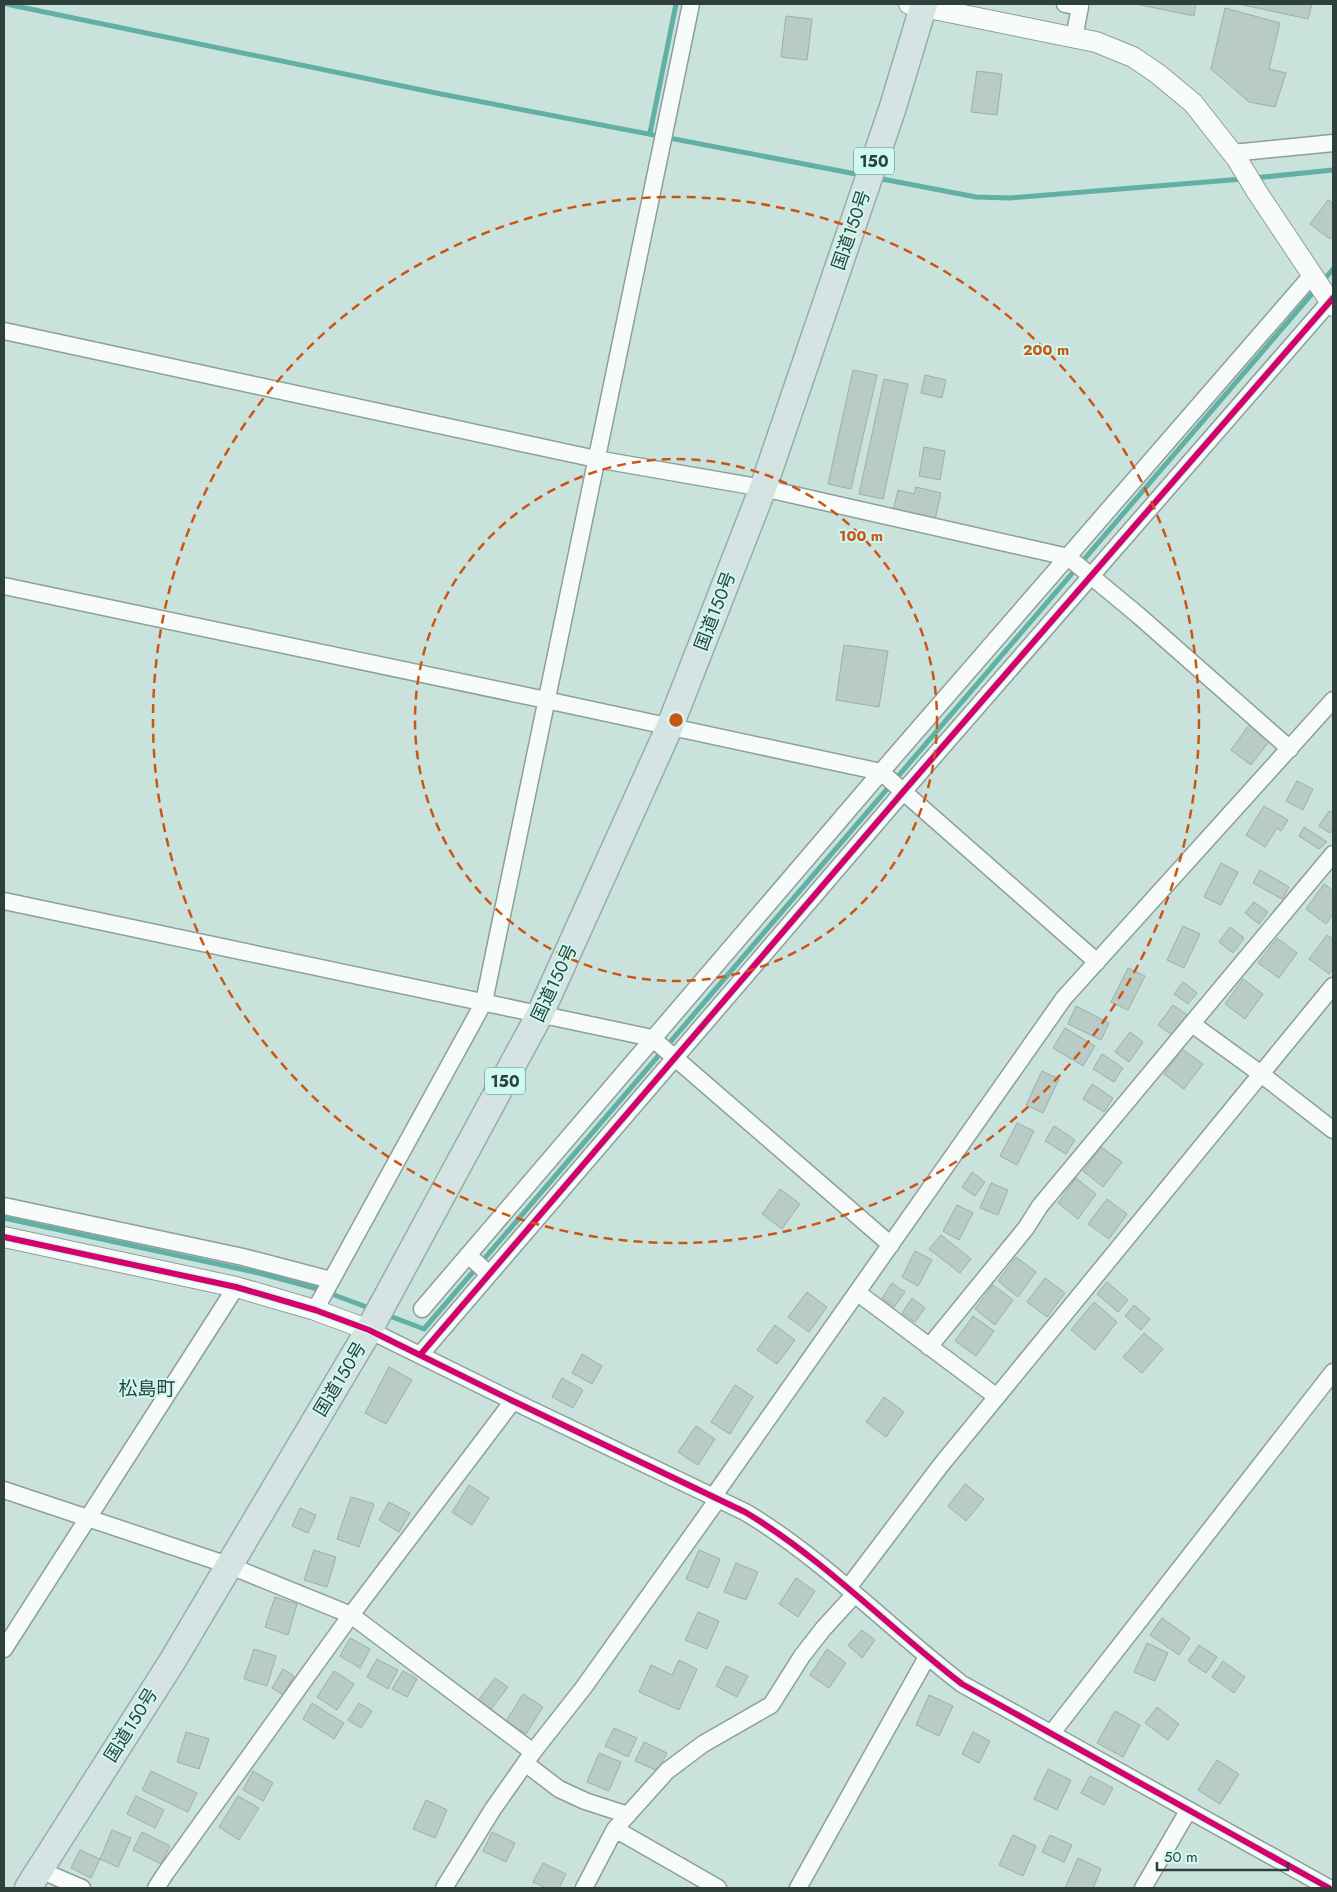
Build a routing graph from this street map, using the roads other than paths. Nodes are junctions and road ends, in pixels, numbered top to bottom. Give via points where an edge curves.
1 (691, 4) edge
2 (1065, 4) edge
3 (919, 5) edge
4 (1074, 38) junction
5 (1333, 143) edge
6 (1235, 156) junction
7 (1312, 275) junction
8 (1332, 302) edge
9 (4, 331) edge
10 (596, 459) junction
11 (763, 488) junction
12 (1068, 557) junction
13 (1091, 576) junction
14 (4, 586) edge
15 (546, 700) junction
16 (1333, 700) edge
17 (670, 726) junction
18 (1290, 749) junction
19 (881, 772) junction
20 (904, 792) junction
21 (1333, 854) edge
22 (4, 901) edge
23 (1097, 962) junction
24 (1333, 986) edge
25 (484, 1002) junction
26 (540, 1014) junction
27 (1192, 1024) junction
28 (652, 1038) junction
29 (676, 1058) junction
30 (1261, 1074) junction
31 (1333, 1130) edge
32 (4, 1206) edge
33 (4, 1237) edge
34 (891, 1245) junction
35 (468, 1255) junction
36 (490, 1274) junction
37 (331, 1280) junction
38 (236, 1287) junction
39 (858, 1294) junction
40 (422, 1309) dead end
41 (315, 1310) junction
42 (369, 1330) junction
43 (929, 1347) junction
44 (420, 1355) junction
45 (1333, 1372) edge
46 (997, 1397) junction
47 (513, 1402) junction
48 (4, 1490) edge
49 (716, 1498) junction
50 (86, 1519) junction
51 (228, 1565) junction
52 (852, 1591) junction
53 (351, 1615) junction
54 (4, 1649) edge
55 (927, 1657) junction
56 (1051, 1734) junction
57 (529, 1758) junction
58 (1188, 1811) junction
59 (628, 1815) junction
60 (615, 1829) junction
61 (34, 1879) edge
62 (82, 1888) edge
63 (156, 1888) edge
64 (444, 1888) edge
65 (584, 1888) edge
66 (718, 1888) edge
67 (798, 1888) edge
68 (1143, 1888) edge
69 (1329, 1888) edge

1 - 10 street
2 - 4 street via 1080,7
3 - 4 street
3 - 11 highway, 国道150号 / 150 via 892,110
4 - 6 street via 1096,42 1133,56 1158,74 1193,103
5 - 6 street
6 - 7 street
7 - 8 street
7 - 12 street
8 - 13 street
9 - 10 street
10 - 11 street
10 - 15 street
11 - 12 street
11 - 17 highway, 国道150号 / 150
12 - 13 street
12 - 19 street
13 - 18 street
13 - 20 street
14 - 15 street
15 - 17 street
15 - 25 street
16 - 18 street
17 - 19 street
17 - 26 highway, 国道150号 / 150
18 - 23 street
19 - 20 street
19 - 28 street
20 - 23 street
20 - 29 street
21 - 27 street
22 - 25 street
23 - 34 street via 1048,1019
24 - 30 street
25 - 26 street
25 - 37 street
26 - 28 street
26 - 42 highway, 国道150号 / 150
27 - 30 street
27 - 43 street via 1040,1206 1026,1228
28 - 29 street
28 - 35 street
29 - 34 street
29 - 36 street
30 - 31 street
30 - 46 street
32 - 37 street via 242,1257
33 - 38 street
34 - 39 street
35 - 36 street
35 - 40 street
36 - 44 street
37 - 41 street
38 - 41 street
38 - 50 street
39 - 43 street
39 - 49 street
41 - 42 street
42 - 44 street
42 - 51 highway, 国道150号 / 150
43 - 46 street
44 - 47 street
45 - 56 street
46 - 52 street via 941,1465
47 - 49 street
47 - 53 street
48 - 50 street
49 - 52 street via 776,1530
49 - 57 street via 584,1687
50 - 51 street
50 - 54 street
51 - 53 street
51 - 61 highway, 国道150号 / 150 via 173,1660
52 - 55 street
52 - 59 street via 802,1656 771,1705 703,1744 667,1771
53 - 57 street
53 - 63 street
55 - 56 street via 962,1684
55 - 67 street
56 - 58 street
57 - 59 street via 559,1789
57 - 64 street
58 - 68 street
58 - 69 street
59 - 60 street
60 - 65 street
60 - 66 street
61 - 62 street

